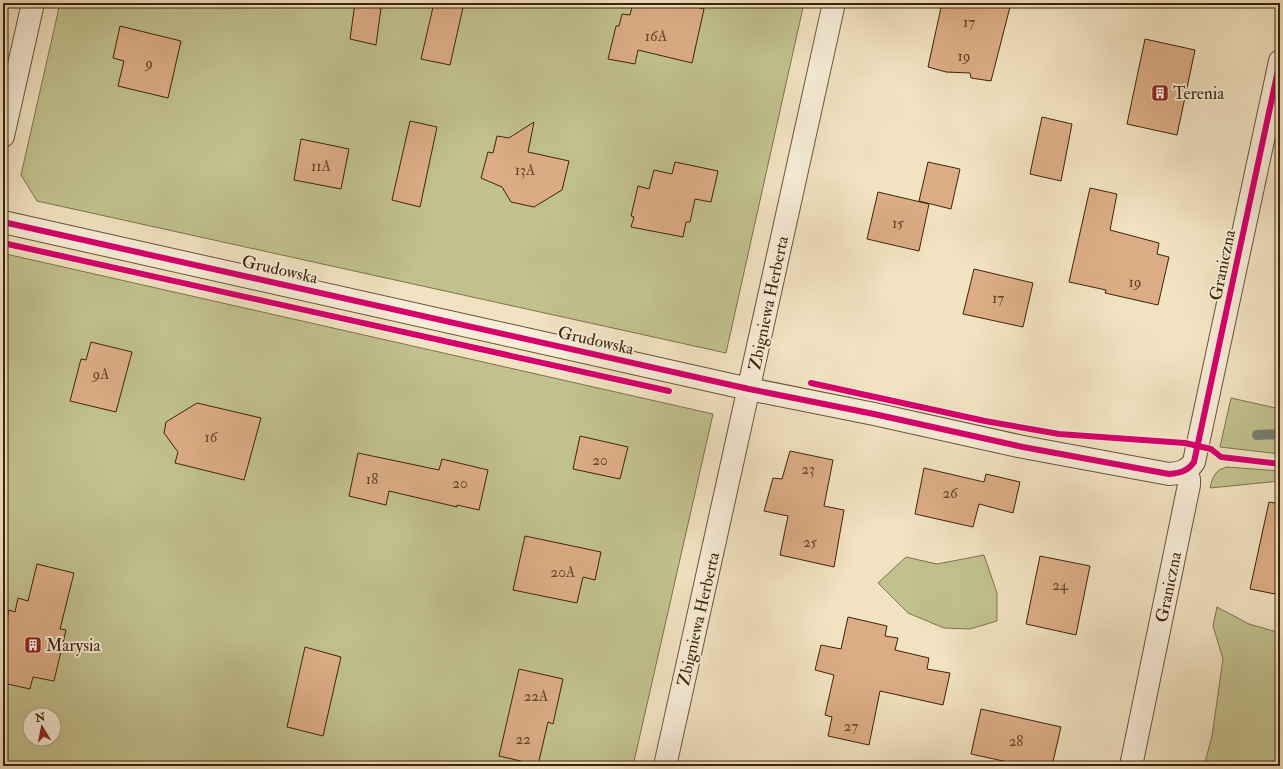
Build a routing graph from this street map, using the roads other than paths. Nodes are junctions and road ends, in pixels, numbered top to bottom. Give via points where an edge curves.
1 (33, 3) edge
2 (834, 3) edge
3 (1280, 61) edge
4 (3, 136) edge
5 (1271, 148) edge
6 (3, 222) edge
7 (749, 389) junction
8 (1185, 471) junction
9 (665, 766) edge
10 (1131, 766) edge

1 - 4 street
2 - 7 street, Zbigniewa Herberta
3 - 5 street, Graniczna
5 - 8 street, Graniczna via 1194,462
6 - 7 street, Grudowska
7 - 8 street, Grudowska via 1023,447 1169,474
7 - 9 street, Zbigniewa Herberta
8 - 10 street, Graniczna via 1189,485

